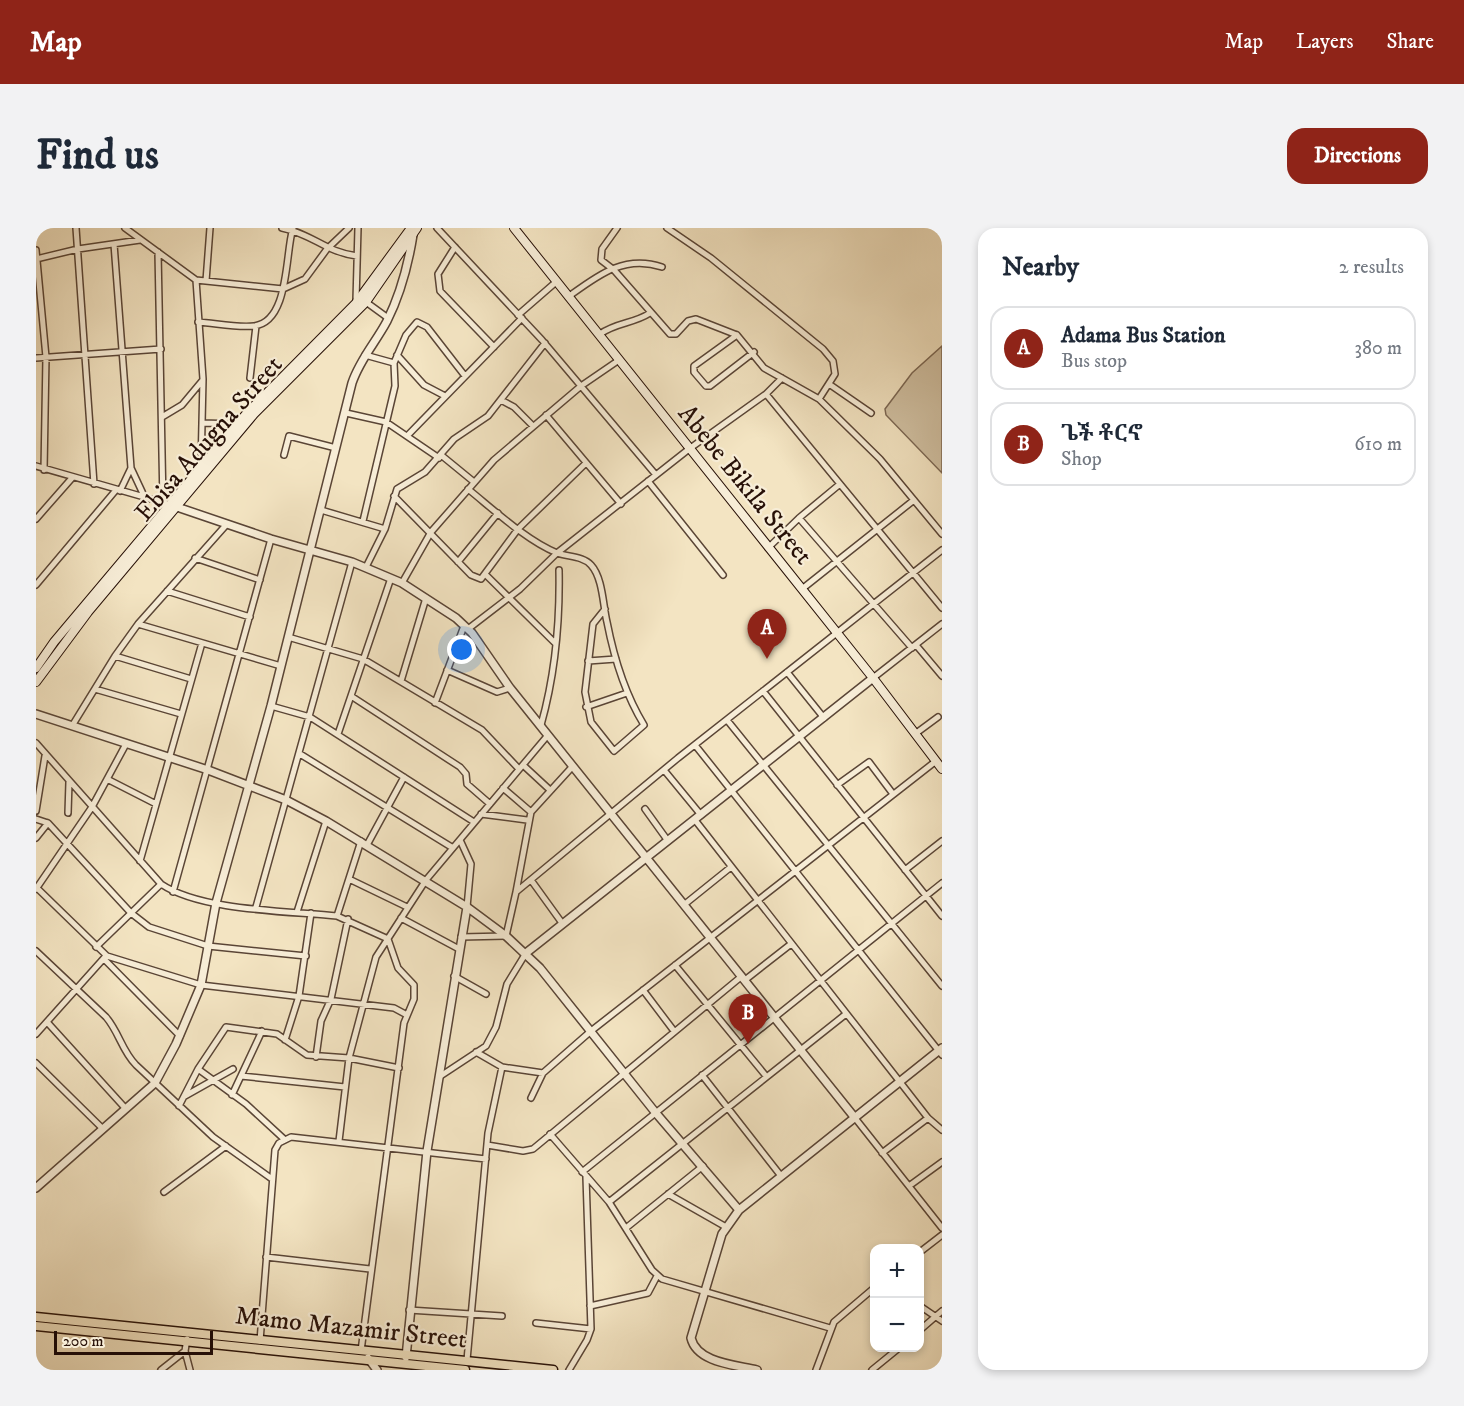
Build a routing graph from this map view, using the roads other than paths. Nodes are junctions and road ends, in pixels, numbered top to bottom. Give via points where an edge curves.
1 (76, 228) edge
2 (125, 228) edge
3 (210, 228) edge
4 (282, 228) edge
5 (349, 228) edge
6 (358, 228) edge
7 (437, 228) edge
8 (514, 228) edge
9 (617, 228) edge
10 (667, 228) edge
11 (292, 229) edge
12 (414, 229) edge
13 (141, 240) junction
14 (114, 244) junction
15 (455, 247) junction
16 (78, 249) junction
17 (327, 249) junction
18 (36, 250) edge
19 (158, 252) junction
20 (357, 256) junction
21 (37, 259) edge
22 (662, 267) dead end
23 (609, 268) junction
24 (196, 280) junction
25 (206, 281) junction
26 (556, 282) junction
27 (283, 289) junction
28 (568, 297) junction
29 (366, 302) junction
30 (356, 308) junction
31 (650, 313) junction
32 (520, 316) junction
33 (388, 318) junction
34 (198, 321) junction
35 (256, 326) junction
36 (600, 334) junction
37 (738, 335) junction
38 (545, 343) junction
39 (494, 347) junction
40 (162, 349) junction
41 (122, 352) junction
42 (754, 352) junction
43 (365, 354) junction
44 (83, 355) junction
45 (397, 355) junction
46 (46, 357) junction
47 (36, 358) edge
48 (619, 360) junction
49 (394, 363) junction
50 (465, 376) junction
51 (250, 378) dead end
52 (782, 378) junction
53 (202, 380) junction
54 (828, 384) junction
55 (581, 386) junction
56 (766, 394) junction
57 (445, 396) junction
58 (819, 399) junction
59 (501, 400) junction
60 (346, 413) junction
61 (871, 413) dead end
62 (546, 415) junction
63 (162, 417) junction
64 (386, 422) junction
65 (202, 423) junction
66 (237, 424) junction
67 (533, 426) junction
68 (408, 435) junction
69 (336, 448) junction
70 (689, 449) junction
71 (284, 455) dead end
72 (440, 457) junction
73 (586, 463) junction
74 (36, 466) edge
75 (130, 468) junction
76 (201, 468) junction
77 (44, 470) junction
78 (656, 475) junction
79 (72, 478) junction
80 (648, 481) junction
81 (474, 482) junction
82 (94, 484) junction
83 (840, 484) junction
84 (468, 489) junction
85 (118, 490) junction
86 (394, 496) junction
87 (145, 498) junction
88 (914, 500) junction
89 (621, 504) junction
90 (170, 505) junction
91 (321, 510) junction
92 (498, 513) junction
93 (799, 518) junction
94 (36, 519) edge
95 (363, 521) junction
96 (227, 524) junction
97 (385, 529) junction
98 (518, 529) junction
99 (878, 529) junction
100 (431, 532) junction
101 (942, 534) edge
102 (271, 539) junction
103 (768, 548) junction
104 (942, 550) edge
105 (310, 551) junction
106 (557, 553) junction
107 (195, 558) junction
108 (837, 561) junction
109 (352, 562) junction
110 (458, 562) junction
111 (366, 567) junction
112 (559, 570) dead end
113 (914, 572) junction
114 (486, 575) junction
115 (723, 575) dead end
116 (391, 578) junction
117 (260, 580) junction
118 (402, 583) junction
119 (37, 584) edge
120 (801, 589) junction
121 (167, 591) junction
122 (510, 597) junction
123 (426, 598) junction
124 (874, 604) junction
125 (942, 608) edge
126 (605, 609) junction
127 (250, 617) junction
128 (138, 624) junction
129 (942, 624) edge
130 (466, 628) junction
131 (837, 633) junction
132 (288, 638) junction
133 (202, 643) junction
134 (555, 643) junction
135 (329, 647) junction
136 (914, 647) junction
137 (240, 654) junction
138 (115, 656) junction
139 (363, 659) junction
140 (616, 659) junction
141 (588, 661) junction
142 (281, 666) junction
143 (36, 668) edge
144 (447, 670) junction
145 (787, 672) junction
146 (942, 676) edge
147 (873, 678) junction
148 (191, 679) junction
149 (401, 681) junction
150 (36, 682) edge
151 (95, 688) junction
152 (510, 688) junction
153 (763, 692) junction
154 (627, 693) junction
155 (351, 696) junction
156 (435, 703) junction
157 (271, 706) junction
158 (586, 707) junction
159 (36, 714) edge
160 (181, 714) junction
161 (310, 717) junction
162 (938, 717) dead end
163 (824, 718) junction
164 (727, 720) junction
165 (540, 725) junction
166 (72, 726) junction
167 (338, 734) junction
168 (915, 734) junction
169 (548, 735) junction
170 (799, 738) junction
171 (36, 743) edge
172 (126, 744) junction
173 (695, 745) junction
174 (300, 754) junction
175 (45, 756) junction
176 (168, 758) junction
177 (936, 761) junction
178 (573, 766) junction
179 (764, 766) junction
180 (521, 767) junction
181 (942, 769) edge
182 (208, 770) junction
183 (664, 770) junction
184 (404, 777) junction
185 (107, 779) junction
186 (69, 782) junction
187 (837, 785) junction
188 (249, 786) junction
189 (503, 788) junction
190 (549, 790) junction
191 (732, 791) junction
192 (893, 794) junction
193 (286, 800) junction
194 (156, 804) junction
195 (490, 804) junction
196 (92, 807) junction
197 (387, 807) junction
198 (645, 809) dead end
199 (36, 811) edge
200 (531, 812) junction
201 (68, 813) dead end
202 (611, 813) junction
203 (481, 814) junction
204 (698, 817) junction
205 (863, 817) junction
206 (36, 819) edge
207 (326, 820) junction
208 (527, 820) junction
209 (474, 822) junction
210 (48, 823) junction
211 (36, 838) edge
212 (460, 840) junction
213 (668, 841) junction
214 (942, 841) edge
215 (364, 843) junction
216 (69, 844) junction
217 (828, 845) junction
218 (453, 848) junction
219 (647, 857) junction
220 (140, 861) junction
221 (731, 867) junction
222 (905, 870) junction
223 (795, 871) junction
224 (349, 879) junction
225 (531, 879) junction
226 (426, 880) junction
227 (942, 883) edge
228 (161, 884) junction
229 (36, 888) edge
230 (516, 891) junction
231 (173, 892) junction
232 (926, 896) junction
233 (756, 901) junction
234 (216, 903) junction
235 (685, 904) junction
236 (256, 907) junction
237 (408, 907) junction
238 (466, 907) junction
239 (297, 912) junction
240 (131, 913) junction
241 (311, 913) junction
242 (337, 916) junction
243 (942, 916) edge
244 (401, 918) junction
245 (348, 919) junction
246 (562, 923) junction
247 (891, 923) junction
248 (506, 936) junction
249 (461, 937) junction
250 (712, 938) junction
251 (388, 939) junction
252 (791, 944) junction
253 (96, 946) junction
254 (208, 946) junction
255 (459, 949) junction
256 (858, 950) junction
257 (36, 951) edge
258 (526, 953) junction
259 (306, 956) junction
260 (105, 957) junction
261 (675, 965) junction
262 (454, 976) junction
263 (743, 978) junction
264 (820, 981) junction
265 (201, 985) junction
266 (942, 986) edge
267 (76, 989) junction
268 (642, 990) junction
269 (486, 993) dead end
270 (299, 996) junction
271 (331, 999) junction
272 (362, 1004) junction
273 (707, 1004) junction
274 (846, 1014) junction
275 (407, 1015) junction
276 (774, 1017) junction
277 (47, 1022) junction
278 (262, 1031) junction
279 (591, 1031) junction
280 (674, 1031) junction
281 (36, 1034) edge
282 (180, 1036) junction
283 (285, 1040) junction
284 (739, 1044) junction
285 (800, 1050) junction
286 (941, 1051) edge
287 (476, 1052) junction
288 (316, 1057) junction
289 (349, 1058) junction
290 (36, 1063) edge
291 (502, 1067) junction
292 (399, 1068) junction
293 (198, 1069) junction
294 (233, 1069) dead end
295 (624, 1071) junction
296 (543, 1073) junction
297 (702, 1075) junction
298 (241, 1076) junction
299 (766, 1076) junction
300 (438, 1078) junction
301 (213, 1080) junction
302 (900, 1082) junction
303 (155, 1083) junction
304 (345, 1087) junction
305 (232, 1095) junction
306 (183, 1097) junction
307 (531, 1098) dead end
308 (179, 1106) junction
309 (727, 1107) junction
310 (126, 1109) junction
311 (655, 1112) junction
312 (855, 1118) junction
313 (928, 1118) junction
314 (103, 1129) junction
315 (942, 1130) edge
316 (550, 1134) junction
317 (284, 1139) junction
318 (339, 1141) junction
319 (682, 1142) junction
320 (487, 1145) junction
321 (226, 1146) junction
322 (389, 1146) junction
323 (427, 1151) junction
324 (882, 1153) junction
325 (486, 1159) junction
326 (942, 1162) edge
327 (703, 1166) junction
328 (584, 1174) junction
329 (782, 1176) junction
330 (272, 1179) junction
331 (909, 1186) junction
332 (36, 1188) edge
333 (164, 1192) dead end
334 (668, 1194) junction
335 (609, 1202) junction
336 (739, 1210) junction
337 (726, 1227) junction
338 (626, 1228) junction
339 (942, 1228) edge
340 (942, 1235) edge
341 (924, 1249) edge
342 (266, 1257) junction
343 (370, 1269) junction
344 (657, 1276) junction
345 (870, 1291) edge
346 (704, 1292) junction
347 (590, 1306) junction
348 (924, 1307) edge
349 (410, 1310) junction
350 (940, 1313) edge
351 (470, 1314) junction
352 (502, 1316) dead end
353 (36, 1317) edge
354 (942, 1321) edge
355 (536, 1323) dead end
356 (36, 1326) edge
357 (924, 1327) edge
358 (830, 1328) junction
359 (591, 1329) junction
360 (187, 1336) junction
361 (260, 1344) junction
362 (185, 1351) junction
363 (893, 1352) edge
364 (370, 1355) junction
365 (467, 1360) junction
366 (404, 1364) edge
367 (161, 1370) edge
368 (190, 1370) edge
369 (377, 1370) edge
370 (384, 1370) edge
371 (465, 1370) edge
372 (554, 1370) edge
373 (569, 1370) edge
374 (757, 1370) edge
375 (816, 1370) edge
376 (872, 1370) edge

1 - 16 street
2 - 13 street
3 - 25 street
4 - 11 street
5 - 17 street
6 - 20 street
7 - 15 street
8 - 26 main road, Abebe Bikila Street
9 - 23 street via 599,256
10 - 54 street via 816,342 835,367
11 - 17 street
11 - 27 street
12 - 29 main road, Ebisa Adugna Street
12 - 30 main road, Ebisa Adugna Street
12 - 33 street via 402,289
13 - 14 street
13 - 19 street
14 - 16 street
14 - 41 street
15 - 32 street
15 - 39 street via 438,274 440,291
16 - 21 street
16 - 44 street
17 - 20 street
17 - 27 street via 305,279
18 - 21 street
19 - 24 street
19 - 40 street
20 - 30 street
21 - 46 street
22 - 23 street via 636,262
23 - 28 street
23 - 31 street
24 - 25 street
24 - 34 street
25 - 27 street
26 - 28 main road, Abebe Bikila Street
26 - 32 street
27 - 35 street via 277,306
28 - 36 main road, Abebe Bikila Street
29 - 30 main road, Ebisa Adugna Street
29 - 33 street
30 - 66 main road, Ebisa Adugna Street
30 - 90 main road, Ebisa Adugna Street
31 - 36 street via 636,322 620,322
31 - 37 street via 673,335 696,319
32 - 38 street
32 - 39 street
33 - 43 street
34 - 35 street
34 - 53 street
35 - 51 street
36 - 48 main road, Abebe Bikila Street
37 - 42 street
37 - 42 street via 694,366 694,372 706,386
38 - 55 street
38 - 59 street
39 - 50 street
40 - 41 street
40 - 63 street
41 - 44 street
41 - 75 street
42 - 52 street via 764,368
43 - 49 street
43 - 60 street via 356,370
44 - 46 street
44 - 82 street
45 - 49 street
45 - 50 street via 406,335 421,322
45 - 57 street via 424,385
46 - 47 street
46 - 77 street
48 - 55 street
48 - 70 main road, Abebe Bikila Street
49 - 64 street via 396,378
50 - 57 street
52 - 56 street
52 - 58 street
53 - 63 street via 182,405
53 - 65 street
54 - 58 street
54 - 61 street
55 - 62 street
55 - 78 street
56 - 70 street
56 - 83 street
57 - 68 street
58 - 88 street via 880,459
59 - 67 street
59 - 72 street via 488,416 454,439
60 - 64 street
60 - 69 street
62 - 67 street
62 - 73 street
63 - 90 street
64 - 68 street
64 - 95 street
65 - 66 street
65 - 76 street
66 - 76 main road, Ebisa Adugna Street
67 - 81 street
68 - 72 street
69 - 71 street via 289,436
69 - 91 street
70 - 78 street
70 - 103 main road, Abebe Bikila Street
72 - 81 street
72 - 86 street via 416,479 397,489
73 - 89 street
73 - 98 street
74 - 77 street
75 - 85 street
75 - 87 street
76 - 90 main road, Ebisa Adugna Street
77 - 79 street
78 - 80 street
79 - 82 street
79 - 94 street
80 - 89 street
80 - 115 street
81 - 84 street
82 - 85 street
83 - 93 street
83 - 99 street
84 - 92 street
84 - 100 street
85 - 87 street
85 - 119 street
86 - 97 street
86 - 100 street
87 - 90 street
88 - 99 street
88 - 101 street
89 - 106 street
90 - 96 street
90 - 143 main road, Ebisa Adugna Street
90 - 150 main road, Ebisa Adugna Street
91 - 95 street
91 - 105 street
92 - 98 street
92 - 110 street
93 - 103 street
93 - 108 street
95 - 97 street
96 - 102 street
96 - 107 street
97 - 111 street
98 - 106 street
98 - 114 street
99 - 108 street
99 - 113 street
100 - 110 street
100 - 118 street
102 - 105 street
102 - 117 street
103 - 120 main road, Abebe Bikila Street
104 - 113 street
105 - 109 street
105 - 132 street
106 - 122 street
106 - 126 street via 590,563
107 - 117 street
107 - 121 street
108 - 120 street
108 - 124 street
109 - 111 street
109 - 135 street
110 - 114 street via 477,579
111 - 116 street
112 - 134 street
113 - 124 street
113 - 125 street
114 - 122 street
116 - 118 street
116 - 139 street
117 - 127 street
118 - 123 street
120 - 131 main road, Abebe Bikila Street
121 - 127 street
121 - 128 street
122 - 130 street
122 - 134 street
123 - 130 street
123 - 149 street
124 - 131 street
124 - 136 street
126 - 140 street
126 - 141 street via 593,624
127 - 137 street
128 - 133 street
128 - 138 street
129 - 136 street
130 - 144 street
130 - 152 street
131 - 145 street
131 - 147 main road, Abebe Bikila Street
132 - 135 street
132 - 142 street
133 - 137 street
133 - 148 street
134 - 165 street via 550,690
135 - 139 street
135 - 161 street
136 - 146 street
136 - 147 street
137 - 142 street
137 - 182 street
138 - 148 street
138 - 151 street
139 - 149 street
139 - 155 street
140 - 141 street
140 - 154 street
141 - 158 street
142 - 157 street
144 - 152 street via 497,692
144 - 156 street
145 - 153 street
145 - 163 street
147 - 163 street
147 - 168 main road, Abebe Bikila Street
148 - 160 street
149 - 156 street
151 - 160 street
151 - 166 street
152 - 165 street
153 - 164 street
153 - 170 street
154 - 158 street
154 - 158 street via 644,725 614,751 591,722
155 - 167 street
155 - 195 street via 463,770 467,784
156 - 180 street via 482,730
157 - 161 street
157 - 188 street
159 - 166 street
160 - 176 street
161 - 167 street
161 - 174 street
162 - 168 street
163 - 170 street
164 - 173 street
164 - 179 street
165 - 169 street
166 - 172 street
167 - 184 street
168 - 177 main road, Abebe Bikila Street
169 - 178 street
169 - 180 street
170 - 179 street
170 - 187 street
171 - 175 street
172 - 176 street
172 - 185 street
173 - 183 street
173 - 191 street
174 - 193 street
174 - 197 street
175 - 186 street
175 - 199 street
176 - 182 street
176 - 194 street
177 - 181 main road, Abebe Bikila Street
177 - 192 street
178 - 190 street
178 - 202 street
179 - 191 street
179 - 217 street
180 - 189 street
180 - 190 street
182 - 188 street
182 - 231 street
183 - 202 street
183 - 204 street
184 - 197 street
184 - 209 street
185 - 194 street
185 - 196 street
186 - 196 street
186 - 201 street
187 - 192 street via 869,762
187 - 205 street
188 - 193 street
188 - 234 street
189 - 195 street
189 - 200 street
190 - 200 street
191 - 204 street
191 - 223 street
192 - 205 street
193 - 207 street
193 - 236 street
194 - 220 street
195 - 203 street
196 - 216 street
196 - 220 street
197 - 215 street
197 - 218 street
198 - 213 street
200 - 208 street
202 - 219 street
202 - 225 street
203 - 208 street
203 - 209 street
204 - 213 street
204 - 221 street
205 - 217 street
205 - 222 street
206 - 210 street
207 - 215 street
207 - 239 street
208 - 230 street
209 - 212 street
210 - 211 street
210 - 216 street
212 - 218 street
212 - 238 street via 471,864
213 - 219 street
214 - 222 street
215 - 224 street
215 - 226 street
216 - 229 street
216 - 240 street
217 - 223 street
217 - 247 street
218 - 226 street
219 - 235 street
219 - 246 street
220 - 228 street
221 - 233 street
221 - 235 street
222 - 232 street
223 - 233 street
223 - 256 street
224 - 237 street
224 - 242 street
225 - 230 street
225 - 246 street
226 - 237 street
226 - 238 street
227 - 232 street
228 - 231 street
228 - 240 street
229 - 253 street
230 - 248 street
231 - 234 street
232 - 243 street
232 - 247 street
233 - 250 street
233 - 252 street
234 - 236 street
234 - 254 street
235 - 250 street
236 - 239 street
237 - 244 street
238 - 248 street
238 - 249 street
239 - 241 street
240 - 253 street
240 - 254 street via 149,927
241 - 242 street
241 - 259 street
242 - 245 street
244 - 251 street
244 - 255 street
245 - 251 street
245 - 271 street
246 - 258 street
247 - 256 street
247 - 266 street
248 - 249 street
248 - 258 street
249 - 255 street
250 - 261 street
250 - 263 street
251 - 272 street via 373,964
251 - 275 street via 398,968 416,991
252 - 263 street
252 - 264 street
253 - 260 street
254 - 259 street
254 - 265 street
255 - 262 street
256 - 264 street
256 - 286 street
257 - 267 street
258 - 279 street
258 - 287 street via 507,984 493,1035
259 - 270 street
260 - 265 street
260 - 267 street
260 - 282 street
261 - 268 street
261 - 273 street
262 - 269 street
262 - 300 street
263 - 273 street
263 - 276 street
264 - 274 street
264 - 276 street
265 - 270 street
265 - 282 street
267 - 277 street
267 - 303 street via 110,1022 129,1059
268 - 279 street
268 - 280 street
270 - 271 street
270 - 283 street
271 - 272 street
271 - 288 street via 321,1021
272 - 275 street via 394,1008
272 - 289 street
273 - 280 street
273 - 284 street
274 - 285 street
274 - 302 street
275 - 292 street
276 - 284 street
276 - 285 street
277 - 281 street
277 - 310 street
278 - 283 street
278 - 293 street via 226,1027
278 - 298 street
279 - 295 street
279 - 296 street
280 - 295 street
282 - 303 street
283 - 288 street
284 - 297 street
284 - 299 street
285 - 299 street
285 - 312 street
286 - 302 street
287 - 291 street
287 - 300 street
288 - 289 street
289 - 292 street
289 - 304 street
290 - 314 street
291 - 296 street
291 - 320 street
292 - 322 street
293 - 301 street
293 - 306 street
294 - 301 street
295 - 311 street
295 - 316 street
296 - 307 street
297 - 309 street
297 - 311 street
298 - 304 street
298 - 305 street
299 - 309 street
300 - 323 street
301 - 305 street
301 - 306 street
302 - 312 street
302 - 313 street
303 - 308 street
303 - 310 street
304 - 318 street
305 - 317 street
306 - 308 street
308 - 321 street
309 - 319 street
309 - 329 street
310 - 314 street
311 - 319 street
311 - 328 street
312 - 324 street
312 - 329 street
313 - 315 street
313 - 324 street
314 - 332 street
316 - 320 street via 533,1149 523,1151
316 - 328 street
317 - 318 street
317 - 330 street via 275,1150
318 - 322 street
319 - 327 street
319 - 335 street
320 - 325 street
321 - 330 street
321 - 333 street
322 - 323 street
322 - 343 street
323 - 325 street
323 - 349 street
324 - 331 street
325 - 351 street
326 - 331 street
327 - 334 street
327 - 336 street
328 - 335 street
328 - 347 street
329 - 336 street
330 - 342 street
331 - 339 street
334 - 337 street
334 - 338 street
335 - 338 street
336 - 337 street
337 - 346 street
338 - 344 street
340 - 341 street
342 - 343 street
342 - 361 street
343 - 364 street
344 - 346 street
344 - 347 street via 648,1293
345 - 358 street
346 - 358 street
346 - 374 street via 692,1329 693,1347 713,1359
347 - 359 street
348 - 350 street
349 - 351 street
349 - 366 street
350 - 354 street
350 - 357 street
351 - 352 street
351 - 365 street
353 - 360 main road, Mamo Mazamir Street
355 - 359 street
356 - 360 main road, Mamo Mazamir Street
358 - 375 street
359 - 373 street
360 - 361 main road, Mamo Mazamir Street
360 - 362 street
361 - 364 main road, Mamo Mazamir Street
362 - 367 street
362 - 368 street
363 - 376 street
364 - 366 main road, Mamo Mazamir Street
364 - 369 street
364 - 370 street
365 - 366 main road, Mamo Mazamir Street
365 - 372 main road, Mamo Mazamir Street
366 - 371 main road, Mamo Mazamir Street

